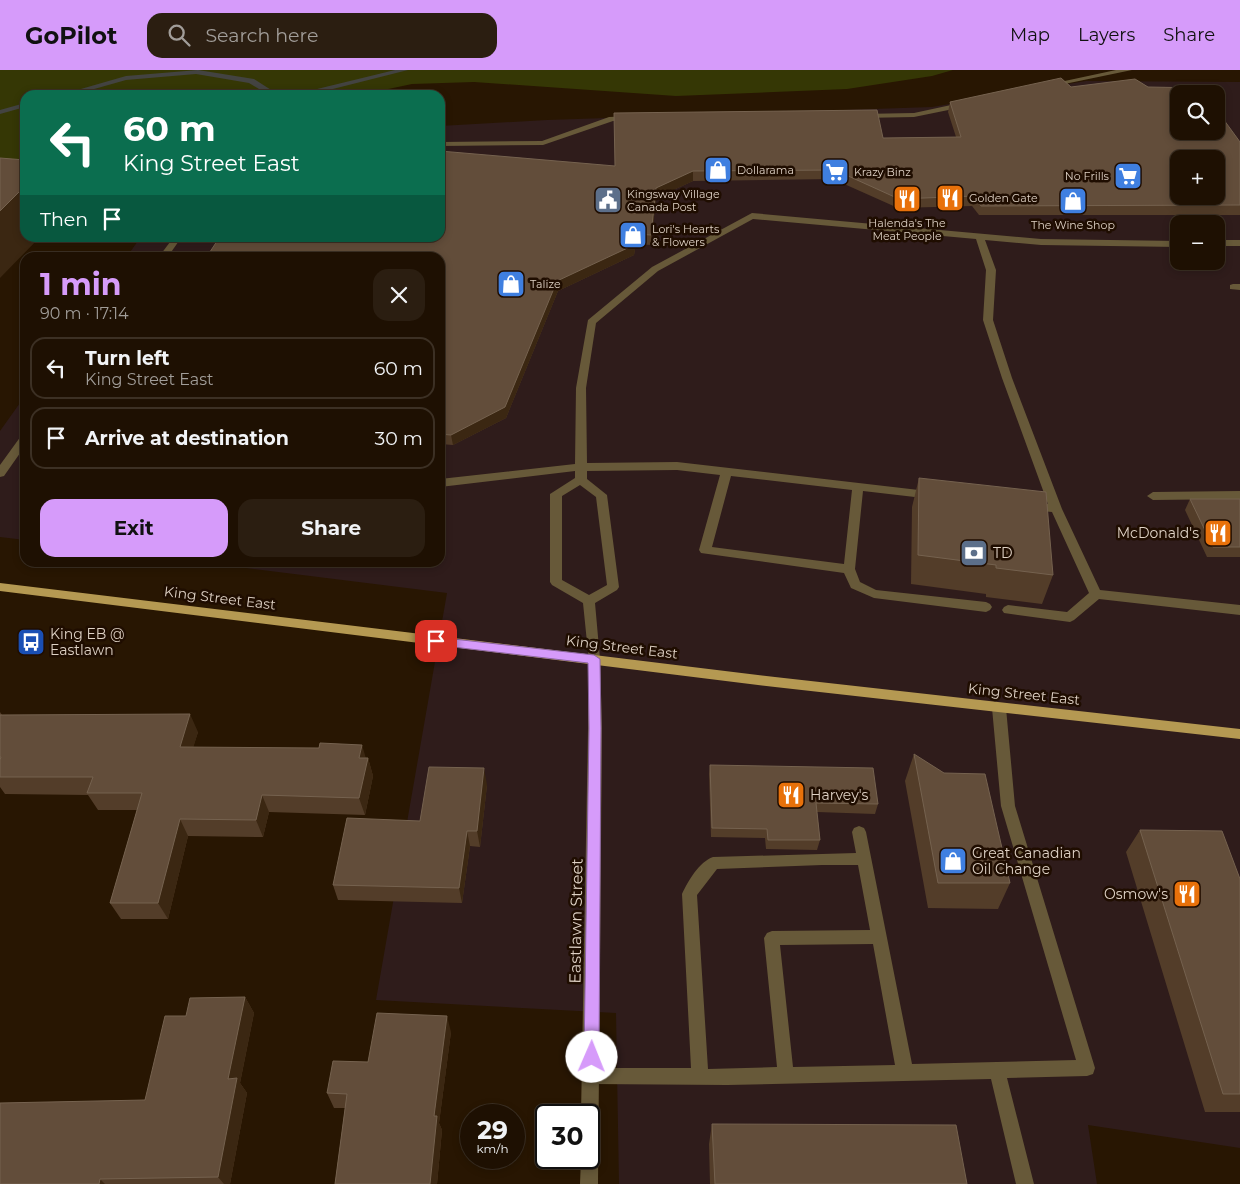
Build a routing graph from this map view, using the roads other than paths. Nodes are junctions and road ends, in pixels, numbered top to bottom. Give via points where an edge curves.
1 (1128, 70) edge
2 (1038, 88) edge
3 (971, 103) edge
4 (855, 116) edge
5 (641, 118) edge
6 (445, 144) edge
7 (980, 237) junction
8 (1225, 243) edge
9 (1240, 243) edge
10 (1170, 244) edge
11 (20, 446) edge
12 (580, 467) junction
13 (726, 472) junction
14 (0, 473) edge
15 (581, 480) junction
16 (445, 483) edge
17 (858, 487) junction
18 (1240, 494) edge
19 (1154, 496) dead end
20 (947, 497) edge
21 (1016, 505) edge
22 (1056, 509) junction
23 (849, 569) junction
24 (0, 587) edge
25 (1096, 594) junction
26 (589, 601) junction
27 (986, 607) dead end
28 (1008, 610) dead end
29 (1240, 610) edge
30 (594, 659) junction
31 (998, 708) junction
32 (1240, 734) edge
33 (859, 832) dead end
34 (863, 859) junction
35 (879, 937) junction
36 (997, 1070) junction
37 (905, 1073) junction
38 (786, 1075) junction
39 (592, 1076) junction
40 (700, 1077) junction
41 (590, 1184) edge
42 (1025, 1184) edge

1 - 2 street
3 - 4 street via 914,115
5 - 6 street via 612,119 543,143
7 - 10 street via 1041,242
7 - 12 street via 752,216 655,269 591,322 581,388
7 - 22 street via 991,270 988,320
8 - 9 street
11 - 14 street
12 - 13 street via 677,466
12 - 15 street
12 - 16 street
13 - 17 street
13 - 23 street via 705,550
15 - 26 street via 601,495 613,587
15 - 26 street via 556,494 556,582
17 - 20 street
17 - 23 street
18 - 19 street
21 - 22 street
22 - 25 street
23 - 27 street via 855,585 874,594
24 - 30 main road, King Street East
25 - 28 street via 1070,617
25 - 29 street
26 - 30 street, Eastlawn Street
30 - 31 main road, King Street East
30 - 39 street, Eastlawn Street
31 - 32 main road, King Street East
31 - 36 street via 1008,806 1087,1068
33 - 34 street
34 - 35 street
34 - 40 street via 713,863 700,877 689,894
35 - 37 street
35 - 38 street via 772,938
36 - 37 street
36 - 42 street
37 - 38 street
38 - 40 street
39 - 40 street
39 - 41 street, Eastlawn Street

